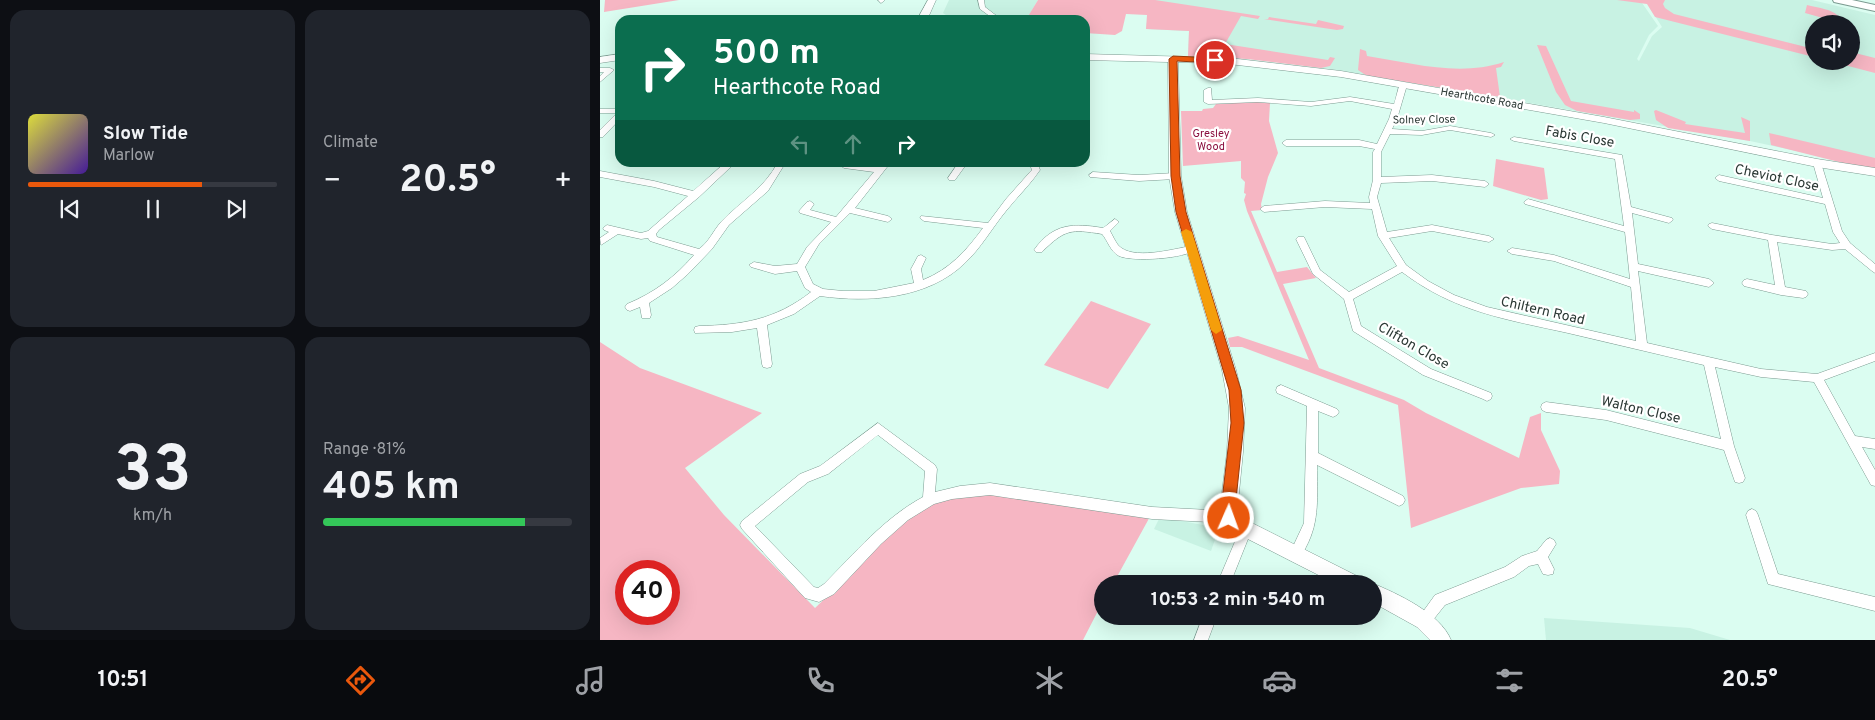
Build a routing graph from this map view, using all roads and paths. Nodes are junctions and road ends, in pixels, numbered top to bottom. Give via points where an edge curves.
1 (932, 0) edge
2 (981, 0) edge
3 (1838, 0) edge
4 (1875, 8) edge
5 (925, 15) edge
6 (992, 15) edge
7 (1090, 57) edge
8 (615, 58) edge
9 (1173, 59) junction
10 (600, 60) edge
11 (600, 70) edge
12 (600, 80) edge
13 (1403, 85) junction
14 (1208, 90) dead end
15 (1396, 108) junction
16 (600, 111) edge
17 (615, 112) edge
18 (615, 118) edge
19 (1387, 131) junction
20 (600, 135) edge
21 (1491, 135) dead end
22 (1514, 139) dead end
23 (1286, 143) dead end
24 (1379, 147) junction
25 (1817, 163) junction
26 (727, 167) edge
27 (779, 167) edge
28 (882, 167) edge
29 (960, 167) edge
30 (1035, 167) edge
31 (947, 168) dead end
32 (1875, 172) edge
33 (600, 174) edge
34 (1093, 175) dead end
35 (609, 176) junction
36 (1176, 176) junction
37 (1719, 178) dead end
38 (1377, 180) junction
39 (600, 184) edge
40 (1485, 184) dead end
41 (696, 195) junction
42 (1528, 202) dead end
43 (1829, 202) junction
44 (810, 204) dead end
45 (1374, 206) junction
46 (1264, 209) dead end
47 (1627, 209) junction
48 (849, 210) junction
49 (924, 218) dead end
50 (888, 219) dead end
51 (837, 220) junction
52 (1669, 220) dead end
53 (1115, 222) dead end
54 (989, 226) junction
55 (1712, 226) dead end
56 (1628, 230) junction
57 (1106, 231) junction
58 (651, 234) junction
59 (1383, 236) junction
60 (1772, 238) junction
61 (1301, 239) dead end
62 (1489, 239) dead end
63 (601, 242) dead end
64 (1847, 245) junction
65 (1191, 249) junction
66 (1039, 250) dead end
67 (1512, 251) dead end
68 (700, 253) junction
69 (921, 258) dead end
70 (754, 265) dead end
71 (1403, 266) junction
72 (1633, 266) junction
73 (800, 267) junction
74 (1875, 269) edge
75 (1709, 283) dead end
76 (1747, 283) dead end
77 (1634, 284) junction
78 (919, 285) junction
79 (1781, 291) junction
80 (818, 292) junction
81 (1803, 294) dead end
82 (1348, 297) junction
83 (644, 302) junction
84 (630, 307) dead end
85 (646, 315) dead end
86 (762, 324) junction
87 (698, 330) dead end
88 (1642, 347) junction
89 (1875, 357) edge
90 (1709, 362) junction
91 (767, 364) dead end
92 (1817, 378) junction
93 (1281, 390) dead end
94 (1487, 396) dead end
95 (1314, 404) junction
96 (1546, 408) dead end
97 (1333, 412) dead end
98 (1852, 440) junction
99 (1875, 444) edge
100 (1728, 446) junction
101 (1311, 456) junction
102 (1739, 478) dead end
103 (1875, 481) edge
104 (929, 500) junction
105 (1399, 500) dead end
106 (1752, 515) dead end
107 (1229, 518) junction
108 (1246, 530) junction
109 (1550, 544) dead end
110 (1296, 553) junction
111 (1541, 556) junction
112 (1548, 569) dead end
113 (1228, 575) edge
114 (1338, 575) edge
115 (1382, 597) edge
116 (1875, 604) edge
117 (1424, 620) junction
118 (1207, 625) edge
119 (1202, 640) edge
120 (1442, 640) edge

1 - 5 street
2 - 6 street via 982,8
3 - 4 main road
7 - 9 street, Hearthcote Road
8 - 10 street
9 - 13 street, Hearthcote Road via 1268,64
9 - 36 street
11 - 12 street via 610,70
13 - 15 street, Chiltern Road
13 - 25 street, Hearthcote Road via 1648,128
14 - 15 street via 1208,102 1258,100 1311,104 1350,99
15 - 19 street, Chiltern Road
16 - 17 street
18 - 20 street
19 - 21 street, Solney Close via 1422,132 1450,128
19 - 24 street, Chiltern Road
22 - 47 street, Fabis Close via 1619,157
23 - 24 street via 1359,143
24 - 38 street, Chiltern Road
25 - 32 street, Hearthcote Road
25 - 43 street
26 - 41 street
27 - 68 street via 770,184 727,222
28 - 48 street
29 - 31 street via 955,174
30 - 54 street via 1031,179
33 - 35 street
34 - 36 street via 1104,180
35 - 39 street
35 - 41 street
36 - 65 street
37 - 43 street, Cheviot Close
38 - 40 street via 1432,178
38 - 45 street, Chiltern Road
41 - 58 street
42 - 56 street
43 - 64 street via 1838,232
44 - 51 street via 803,211
45 - 46 street via 1325,204
45 - 59 street, Chiltern Road
47 - 52 street
47 - 56 street, Fabis Close
48 - 50 street
48 - 51 street
49 - 54 street
51 - 73 street via 812,245
53 - 57 street
54 - 78 street via 963,260 947,273
55 - 60 street
56 - 72 street, Fabis Close
57 - 65 street via 1115,248 1132,257
57 - 66 street via 1066,228 1054,234
58 - 63 street via 641,236 611,230
58 - 68 street via 653,239
59 - 62 street via 1432,228
59 - 71 street, Chiltern Road
60 - 64 street via 1832,247
60 - 79 street
61 - 82 street via 1316,272
64 - 74 street
65 - 107 street via 1235,390 1238,423
67 - 77 street via 1554,258
68 - 83 street via 681,276
69 - 78 street via 916,269
70 - 73 street via 775,270
71 - 82 street
71 - 88 street, Chiltern Road via 1425,284 1486,312
72 - 75 street
72 - 77 street, Fabis Close
73 - 80 street via 810,287
76 - 79 street
77 - 88 street, Fabis Close
78 - 80 street via 878,295 842,296
79 - 81 street
80 - 86 street via 786,315
82 - 94 street, Clifton Close via 1357,328 1427,372
83 - 84 street
83 - 85 street
86 - 87 street via 714,335
86 - 91 street
88 - 90 street, Chiltern Road
89 - 92 street, Chiltern Road
90 - 92 street, Chiltern Road via 1761,373
90 - 100 street
92 - 98 street
93 - 95 street
95 - 97 street
95 - 101 street
96 - 100 street, Walton Close via 1606,415
98 - 99 street
98 - 103 street
100 - 102 street
101 - 105 street
101 - 110 street via 1310,523
104 - 104 street via 897,522 819,595 810,594 746,525 804,478 824,470 878,428 931,469
104 - 107 street via 964,490 990,489 1152,513
106 - 116 street via 1773,579
107 - 108 street
108 - 110 street
108 - 113 street
109 - 111 street
110 - 114 street
111 - 112 street
111 - 117 street via 1440,600
115 - 117 street
117 - 120 street
118 - 119 street

